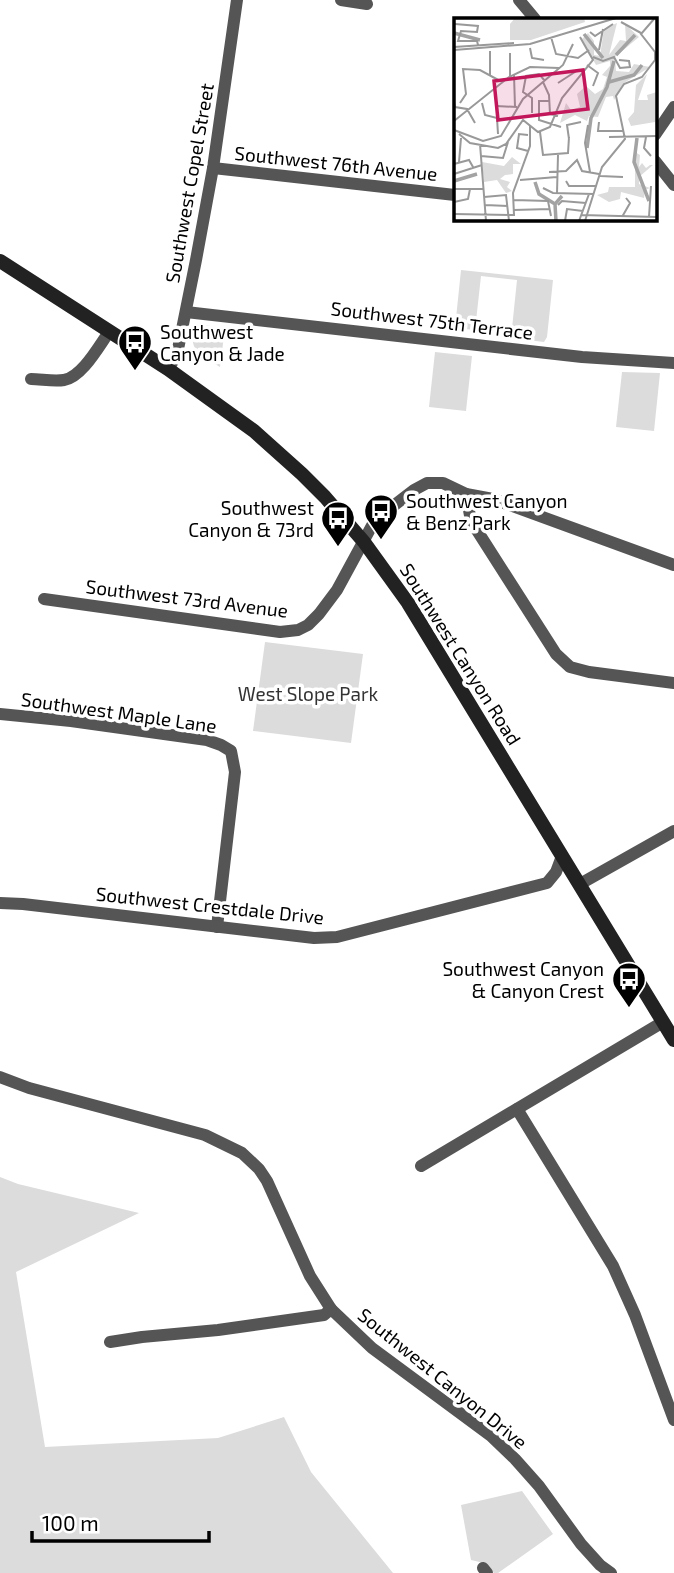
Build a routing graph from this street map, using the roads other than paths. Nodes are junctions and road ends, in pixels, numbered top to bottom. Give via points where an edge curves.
1 (237, 0) edge
2 (341, 0) edge
3 (519, 0) edge
4 (367, 4) dead end
5 (535, 18) edge
6 (674, 107) edge
7 (656, 134) edge
8 (656, 162) edge
9 (213, 168) junction
10 (674, 185) edge
11 (454, 195) edge
12 (0, 261) edge
13 (186, 312) junction
14 (109, 332) junction
15 (674, 363) edge
16 (168, 369) junction
17 (31, 379) dead end
18 (466, 494) junction
19 (364, 542) junction
20 (674, 565) edge
21 (44, 599) dead end
22 (674, 683) edge
23 (0, 714) edge
24 (674, 831) edge
25 (562, 856) junction
26 (580, 884) junction
27 (0, 903) edge
28 (217, 927) junction
29 (663, 1022) junction
30 (674, 1040) edge
31 (0, 1077) edge
32 (517, 1109) junction
33 (421, 1166) dead end
34 (331, 1309) junction
35 (110, 1342) dead end
36 (674, 1420) edge
37 (611, 1573) edge

1 - 9 street, Southwest Copel Street
2 - 4 street
3 - 5 street
6 - 7 street
8 - 10 street
9 - 11 street, Southwest 76th Avenue
9 - 13 street, Southwest Copel Street
12 - 14 main road, Southwest Canyon Road
13 - 15 street, Southwest 75th Terrace via 582,357
13 - 16 street, Southwest Copel Street via 178,349
14 - 16 main road, Southwest Canyon Road
14 - 17 street via 76,375 65,380
16 - 19 main road, Southwest Canyon Road via 279,453
18 - 19 street, Southwest 73rd Avenue via 443,483 428,483 375,520
18 - 20 street via 493,499
18 - 22 street via 471,521 555,654 570,667 589,673
19 - 21 street, Southwest 73rd Avenue via 328,604 298,630 281,632
19 - 25 main road, Southwest Canyon Road via 408,603
23 - 28 street, Southwest Maple Lane via 207,740 231,751 235,772
24 - 26 street
25 - 26 main road, Southwest Canyon Road
25 - 28 street, Southwest Crestdale Drive via 547,883 337,937
26 - 29 main road, Southwest Canyon Road
27 - 28 street, Southwest Crestdale Drive
29 - 30 main road, Southwest Canyon Road
29 - 32 street
31 - 34 street, Southwest Canyon Drive via 205,1135 242,1153 267,1181 310,1276
32 - 33 street
32 - 36 street via 613,1266
34 - 35 street, Southwest Canyon Drive via 324,1315
34 - 37 street, Southwest Canyon Drive via 372,1348 491,1436

